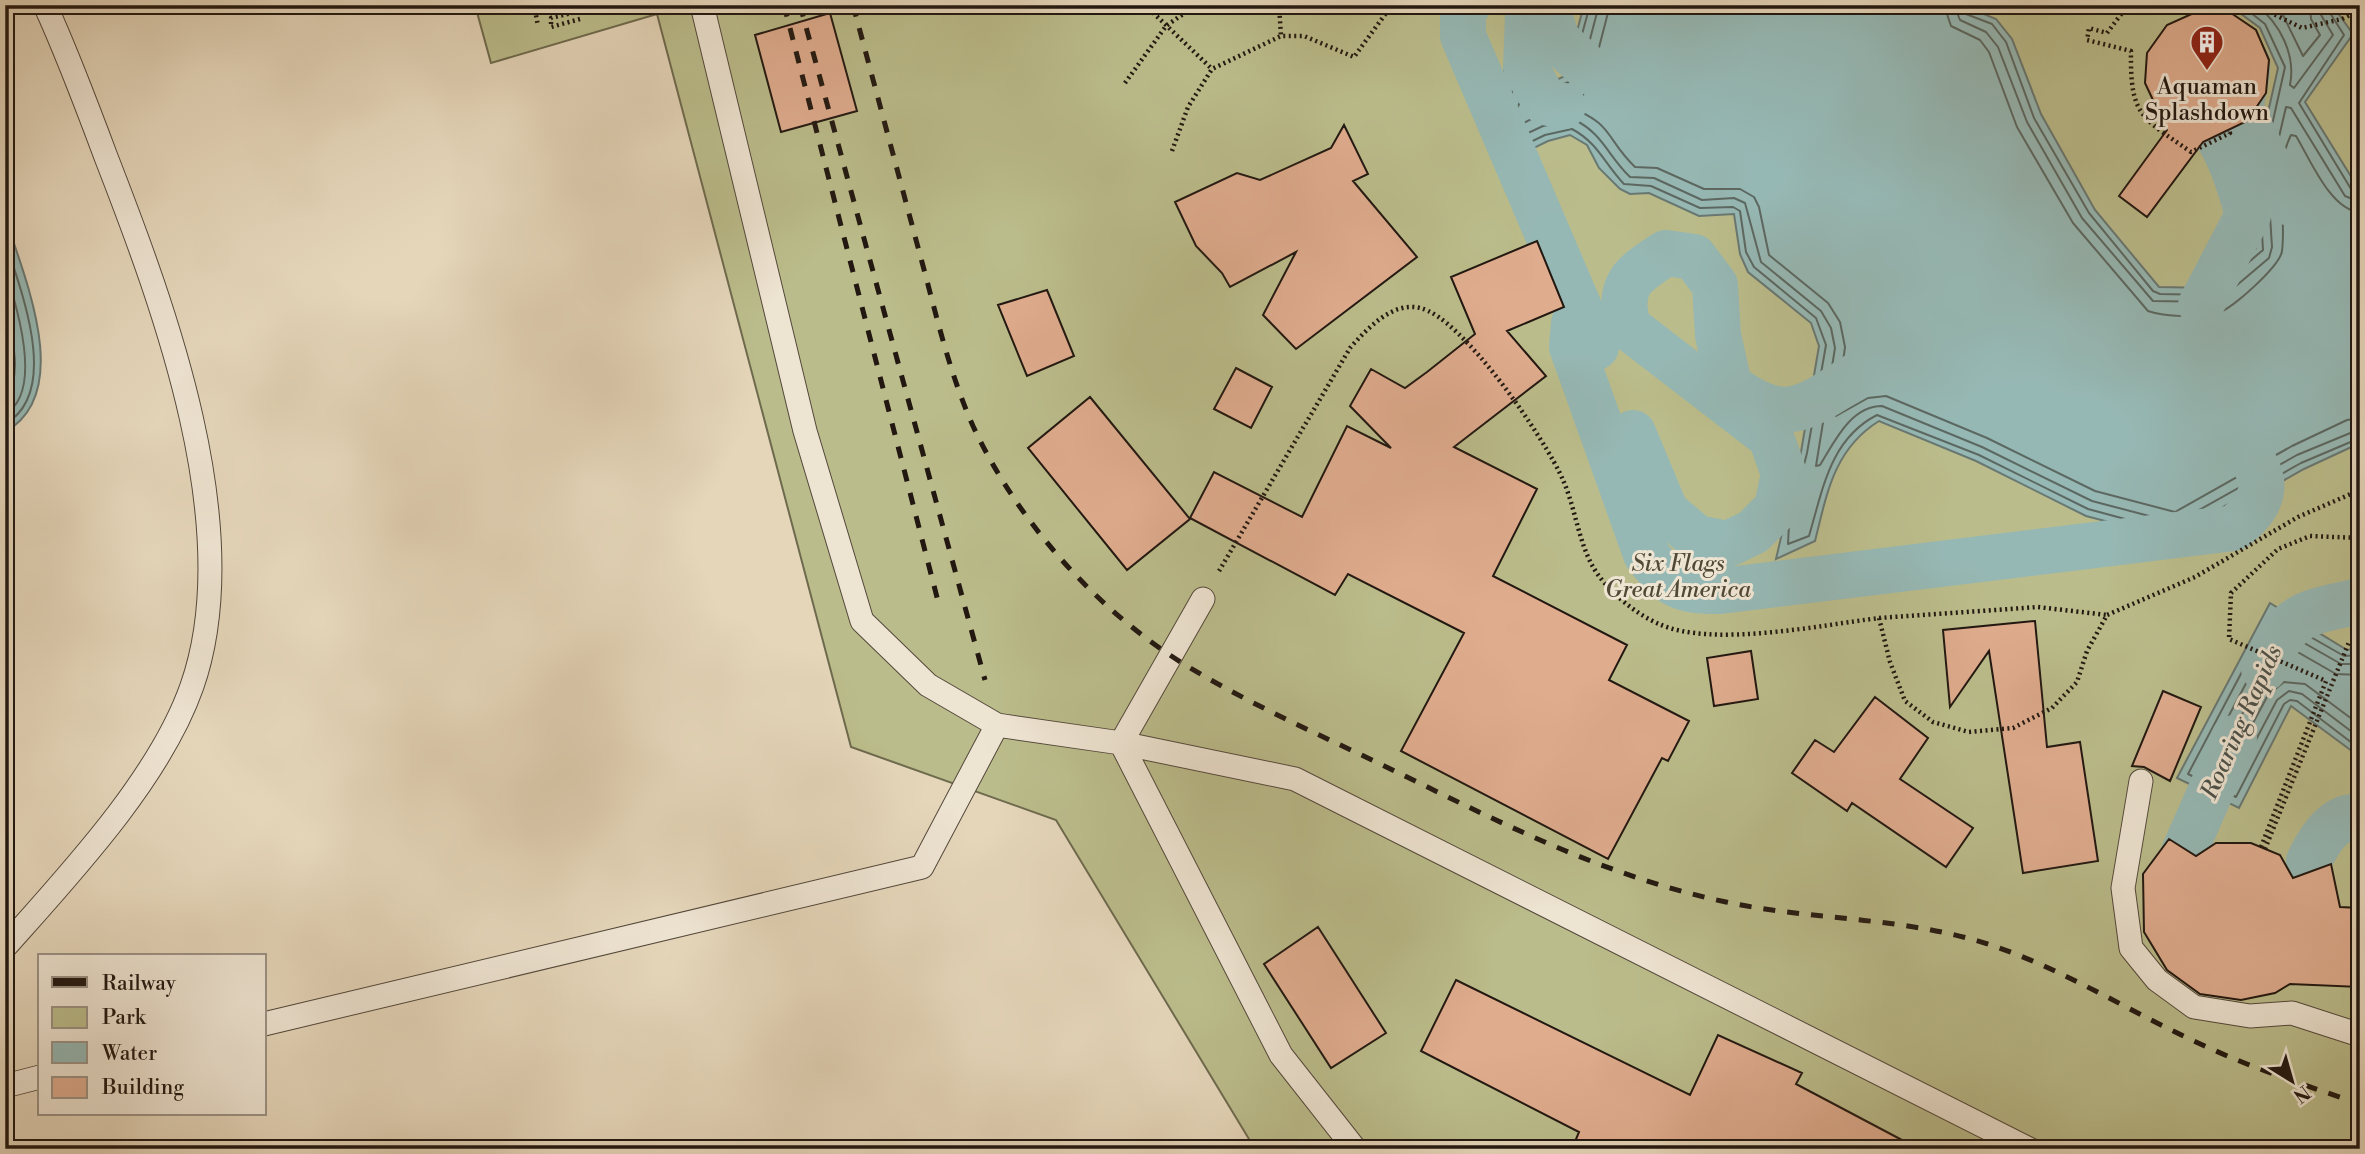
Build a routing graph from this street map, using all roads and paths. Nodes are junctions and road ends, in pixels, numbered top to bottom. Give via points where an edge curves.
1 (45, 5) edge
2 (583, 5) edge
3 (702, 5) edge
4 (1144, 5) edge
5 (1196, 5) edge
6 (1279, 5) edge
7 (1392, 5) edge
8 (2061, 5) edge
9 (2071, 5) edge
10 (2128, 5) edge
11 (2255, 5) edge
12 (535, 10) dead end
13 (2360, 10) edge
14 (580, 19) dead end
15 (538, 26) dead end
16 (1166, 26) junction
17 (1281, 36) junction
18 (1212, 69) junction
19 (1125, 83) dead end
20 (2229, 130) dead end
21 (1172, 151) dead end
22 (2360, 490) edge
23 (2360, 538) edge
24 (1203, 598) joint
25 (2107, 615) junction
26 (1879, 618) junction
27 (2360, 640) edge
28 (997, 724) junction
29 (1121, 743) junction
30 (2141, 781) dead end
31 (5, 947) edge
32 (266, 1024) edge
33 (2360, 1035) edge
34 (38, 1078) edge
35 (5, 1086) edge
36 (1355, 1149) edge
37 (2029, 1149) edge

1 - 31 lane via 144,254 175,360 203,475 211,534 209,605 193,684 170,735 74,869
2 - 14 path via 584,10 551,18 551,27
3 - 28 lane via 805,431 862,621 928,685
4 - 16 path
5 - 16 path
6 - 17 path
7 - 17 path via 1354,57 1304,36
8 - 9 path
10 - 20 path via 2107,33 2089,28 2087,40 2131,51 2130,88 2144,120 2191,152
11 - 13 path via 2302,28
12 - 15 path
16 - 18 path
16 - 19 path
17 - 18 path
18 - 21 path via 1188,107
22 - 25 path via 2298,516 2195,577
23 - 27 path via 2310,536 2278,548 2231,593 2229,639 2326,681 2263,848 2349,642
24 - 26 path via 1350,348 1370,326 1400,308 1420,307 1486,362 1527,416 1563,479 1592,566 1622,600 1659,625 1705,635
24 - 29 lane
25 - 26 path via 2038,607
25 - 26 path via 2087,651 2077,682 2052,708 2013,728 1969,732 1933,722 1905,701
28 - 29 lane
28 - 32 lane via 922,867
29 - 36 lane via 1281,1055
29 - 37 lane via 1295,779
30 - 33 lane via 2123,888 2131,948 2157,980 2194,1007 2250,1016 2292,1013
34 - 35 lane

